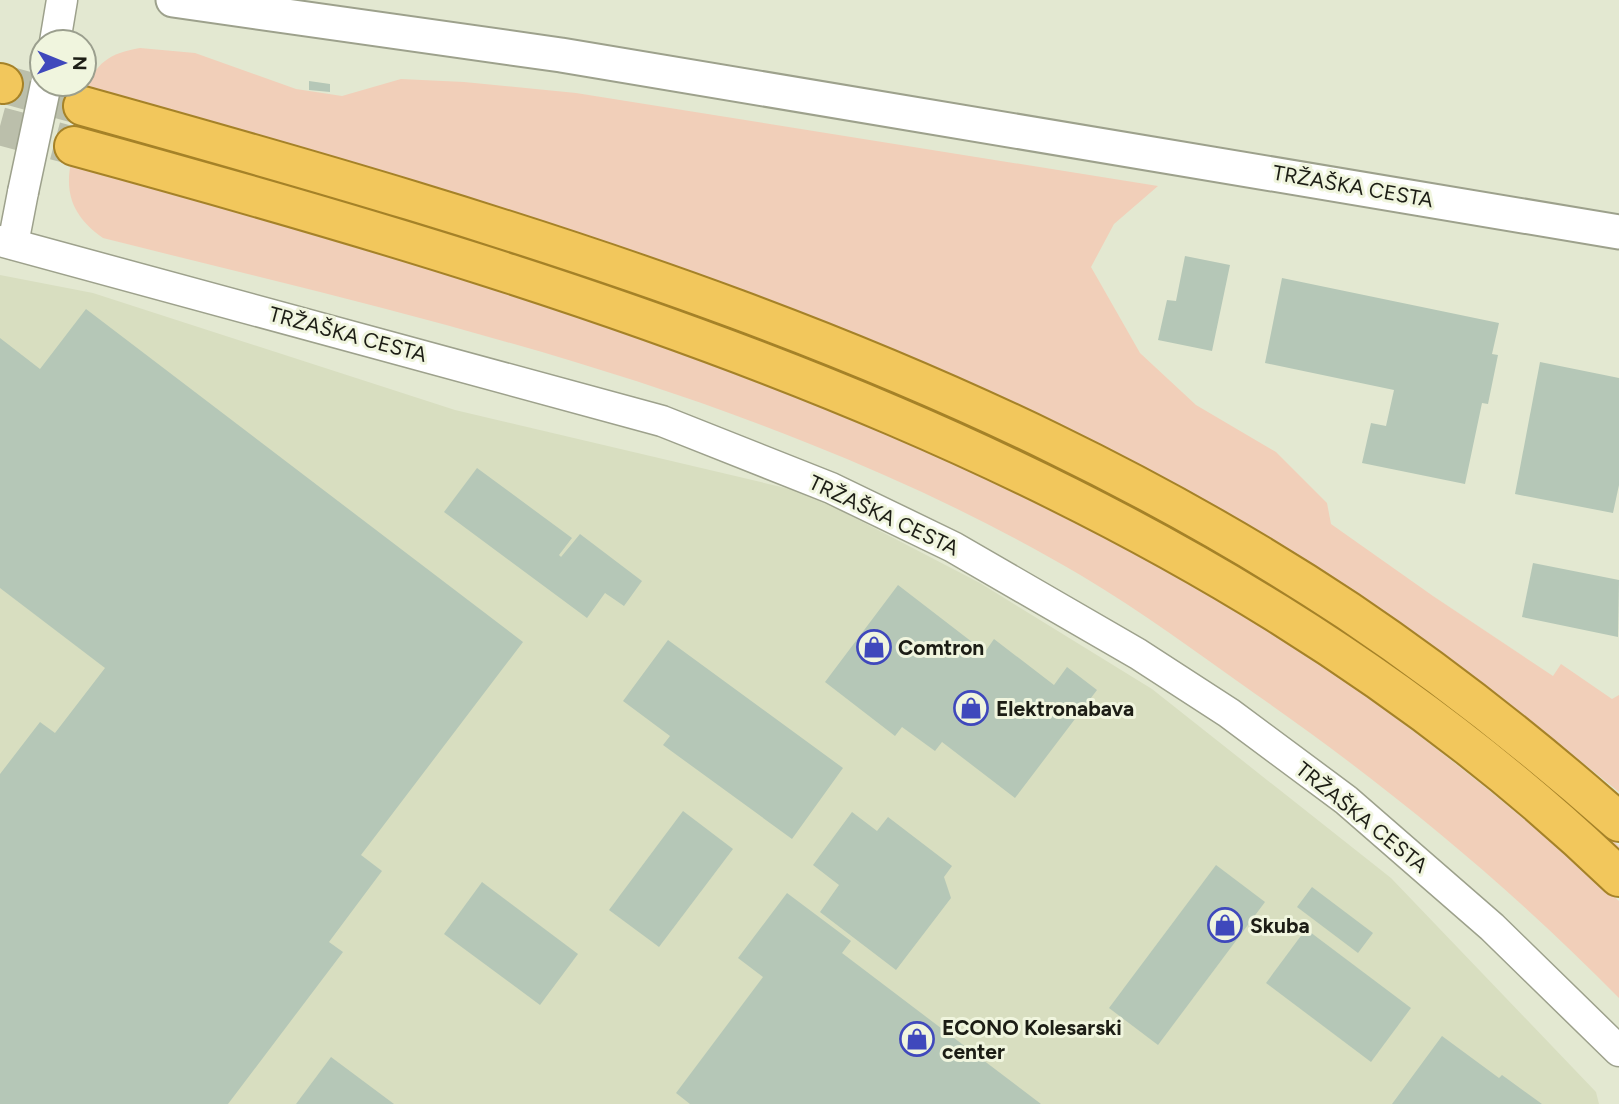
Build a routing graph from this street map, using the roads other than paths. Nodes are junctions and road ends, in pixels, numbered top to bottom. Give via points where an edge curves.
1 (61, 0) edge
2 (173, 0) edge
3 (57, 28) edge
4 (43, 98) edge
5 (83, 106) tunnel mouth
6 (74, 146) tunnel mouth
7 (1619, 232) edge
8 (6, 242) edge
9 (1619, 822) edge
10 (1619, 877) edge
11 (1619, 1051) edge

1 - 3 street
2 - 7 main road, TRŽAŠKA CESTA via 550,53
4 - 8 street, TRŽAŠKA CESTA, bridge via 23,192
5 - 9 highway via 357,184 615,265 796,331 1019,428 1164,502 1347,611 1500,722
6 - 10 highway via 342,222 642,317 864,403 1011,469 1178,556 1359,669 1490,765
8 - 11 street, TRŽAŠKA CESTA via 662,421 831,488 953,547 1161,669 1346,800 1492,927

